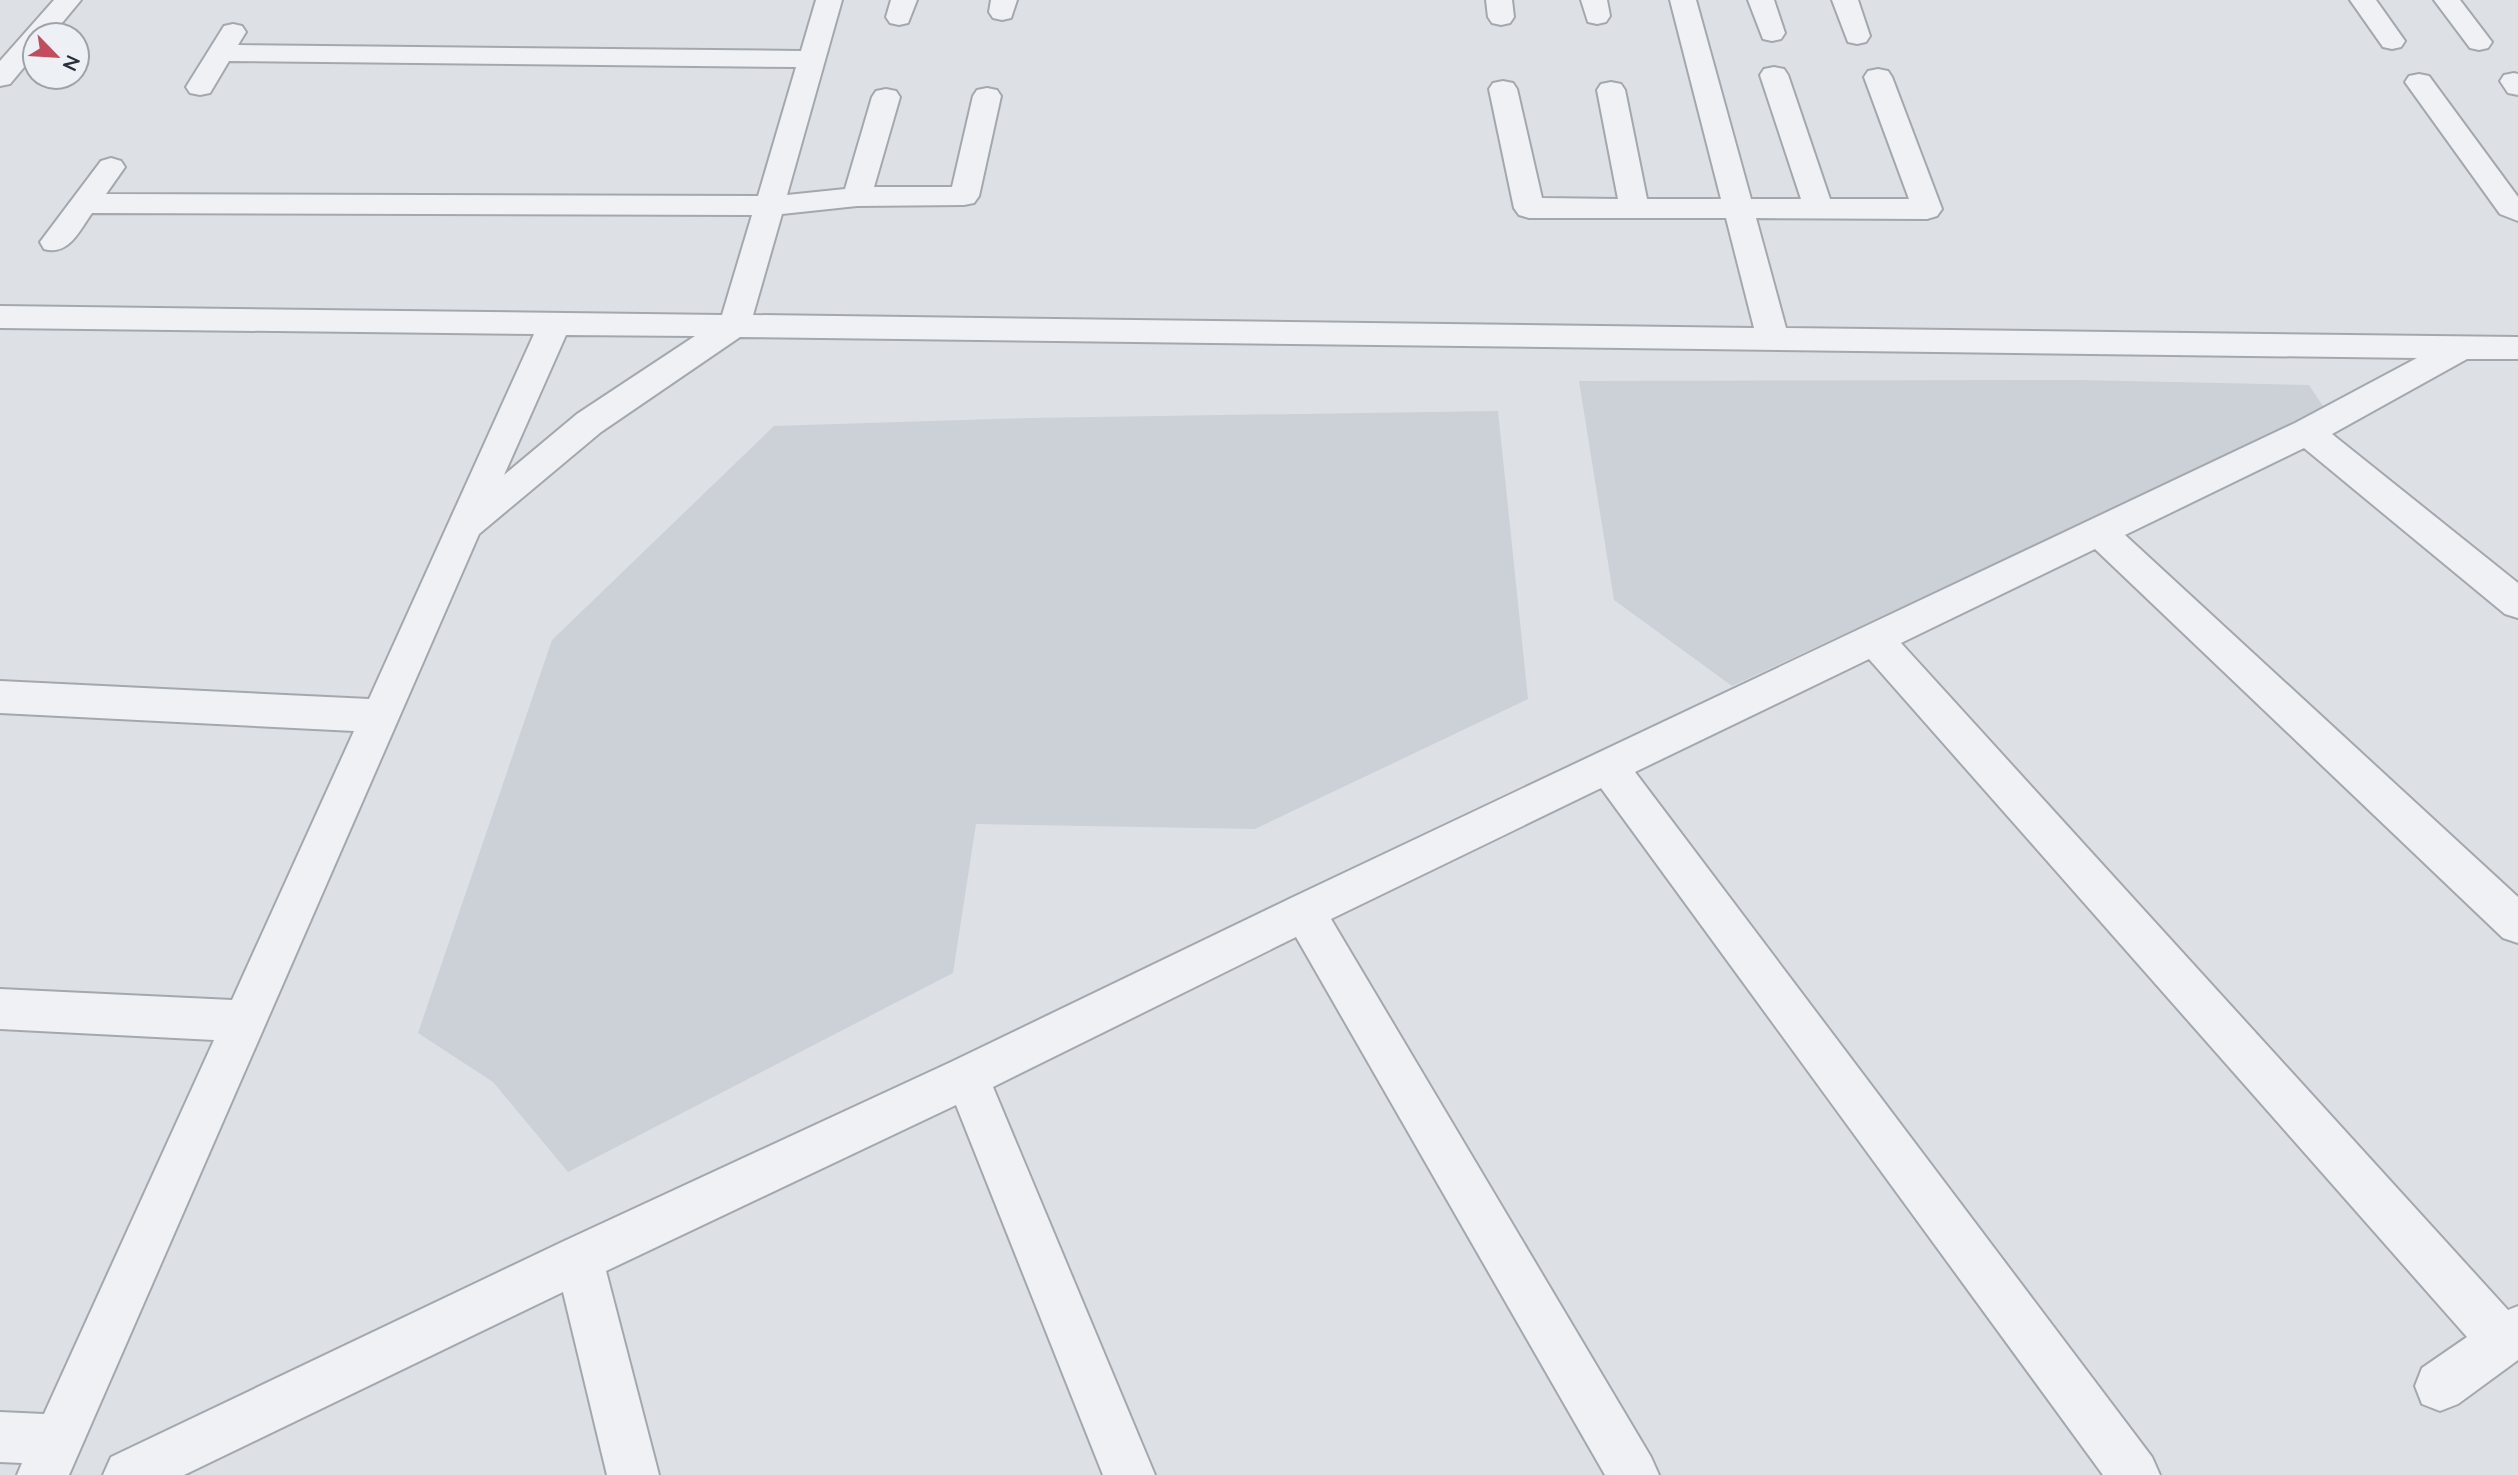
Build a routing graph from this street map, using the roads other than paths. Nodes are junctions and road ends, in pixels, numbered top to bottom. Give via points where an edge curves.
1 (68, 0) edge
2 (829, 0) edge
3 (1683, 0) edge
4 (1761, 0) edge
5 (1845, 0) edge
6 (2363, 0) edge
7 (2447, 0) edge
8 (49, 21) edge
9 (236, 28) dead end
10 (1772, 33) dead end
11 (1857, 36) dead end
12 (2392, 41) dead end
13 (2479, 42) dead end
14 (220, 52) junction
15 (21, 54) edge
16 (812, 58) junction
17 (1774, 75) dead end
18 (1878, 77) dead end
19 (0, 78) edge
20 (2419, 82) dead end
21 (200, 87) dead end
22 (1503, 89) dead end
23 (1611, 90) dead end
24 (987, 96) dead end
25 (886, 97) dead end
26 (111, 167) dead end
27 (857, 197) junction
28 (84, 203) junction
29 (768, 206) junction
30 (1634, 207) junction
31 (1819, 209) junction
32 (1739, 210) junction
33 (2518, 212) edge
34 (55, 242) dead end
35 (0, 317) edge
36 (555, 323) junction
37 (735, 325) junction
38 (1773, 338) junction
39 (2461, 348) junction
40 (2518, 348) edge
41 (2307, 432) junction
42 (464, 529) junction
43 (2099, 532) junction
44 (2518, 604) edge
45 (1874, 639) junction
46 (0, 697) edge
47 (380, 716) junction
48 (1608, 767) junction
49 (1304, 912) junction
50 (2518, 924) edge
51 (0, 1009) edge
52 (245, 1021) junction
53 (967, 1077) junction
54 (579, 1259) junction
55 (2511, 1335) edge
56 (2440, 1386) dead end
57 (0, 1437) edge
58 (51, 1458) edge
59 (144, 1472) edge
60 (633, 1475) edge
61 (1129, 1475) edge
62 (1633, 1475) edge
63 (2134, 1475) edge

1 - 8 street
2 - 16 street
3 - 32 street
4 - 10 street
5 - 11 street
6 - 12 street
7 - 13 street
9 - 14 street
14 - 16 street
14 - 21 street
15 - 19 street
16 - 29 street
17 - 31 street
18 - 31 street via 1927,209
20 - 33 street
22 - 30 street via 1529,208
23 - 30 street
24 - 27 street via 964,196
25 - 27 street
26 - 28 street
27 - 29 street
28 - 29 street
28 - 34 street
29 - 37 street
30 - 32 street
31 - 32 street
32 - 38 street
35 - 36 street
36 - 37 street
36 - 42 street
37 - 38 street
37 - 42 street via 589,423
38 - 39 street
39 - 40 street
39 - 41 street
41 - 43 street
41 - 44 street
42 - 47 street
43 - 45 street
43 - 50 street
45 - 48 street
45 - 55 street
46 - 47 street
47 - 52 street
48 - 49 street
48 - 63 street
49 - 53 street
49 - 62 street
51 - 52 street
52 - 58 street
53 - 54 street
53 - 61 street
54 - 59 street
54 - 60 street
55 - 56 street
57 - 58 street

